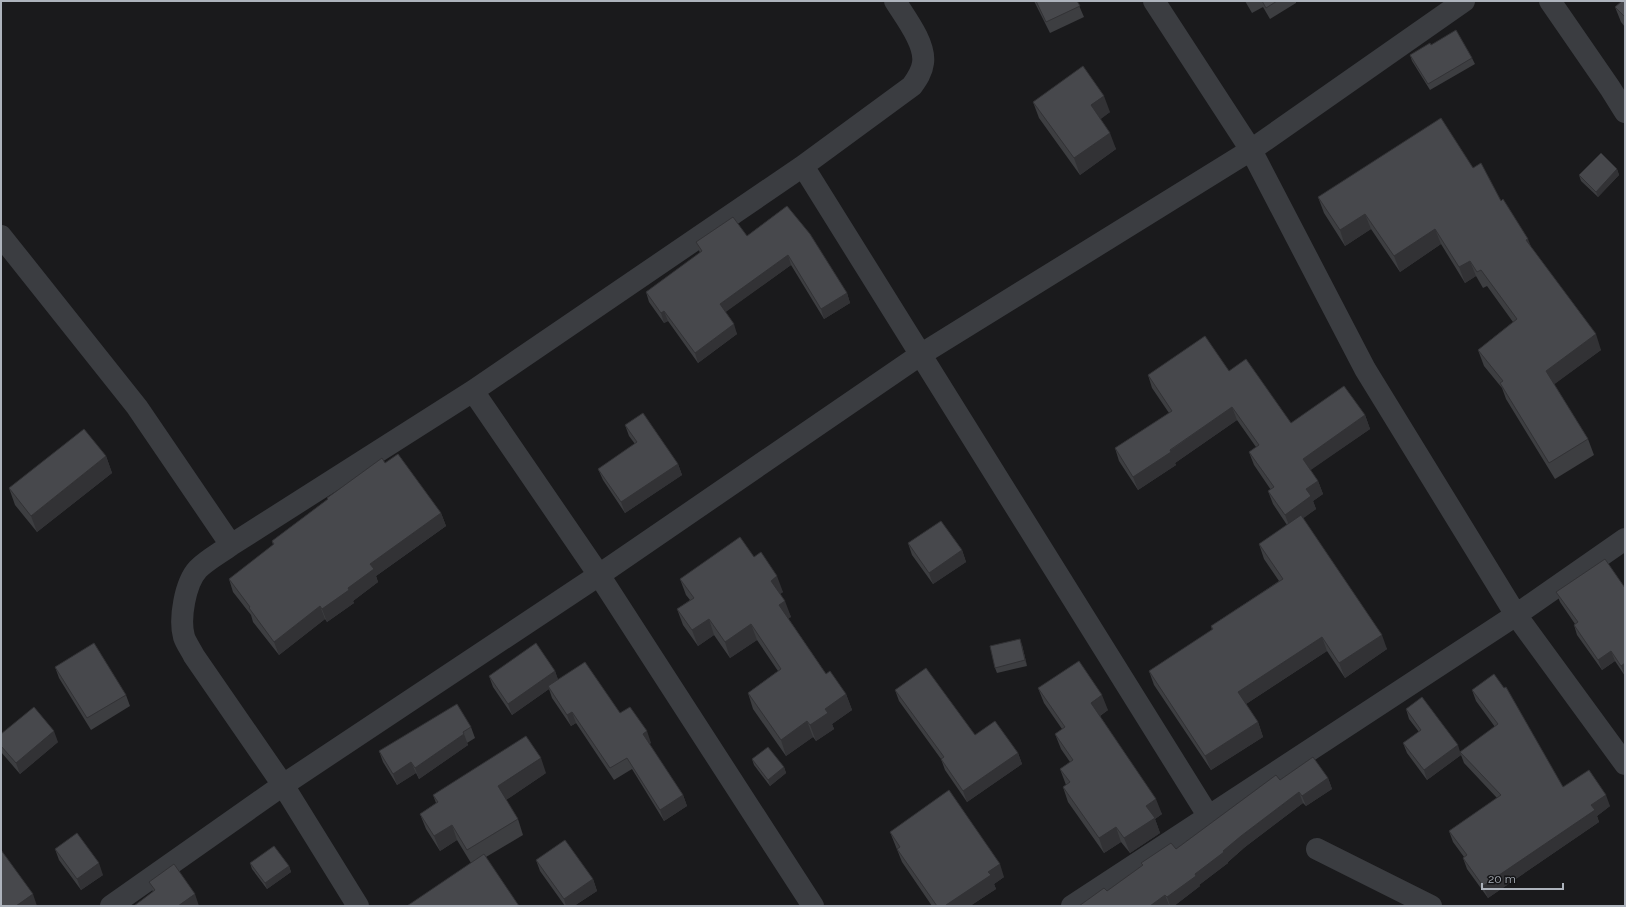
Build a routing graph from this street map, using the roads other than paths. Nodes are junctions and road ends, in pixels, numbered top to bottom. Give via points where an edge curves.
1 (895, 1) edge
2 (1154, 1) edge
3 (1464, 1) edge
4 (1550, 1) edge
5 (1625, 112) edge
6 (1250, 150) junction
7 (803, 166) junction
8 (1, 236) edge
9 (920, 355) junction
10 (473, 391) junction
11 (1625, 539) edge
12 (231, 546) junction
13 (599, 575) junction
14 (1516, 615) junction
15 (1625, 764) edge
16 (283, 785) junction
17 (1209, 817) junction
18 (1317, 849) dead end
19 (111, 906) edge
20 (358, 906) edge
21 (813, 906) edge
22 (1072, 906) edge
23 (1431, 906) edge

1 - 7 street via 922,47 923,63 919,76 912,86
2 - 6 street
3 - 6 street
4 - 5 street
6 - 9 street
6 - 14 street via 1365,369
7 - 9 street
7 - 10 street
8 - 12 street via 137,407
9 - 13 street
9 - 17 street
10 - 12 street
10 - 13 street
11 - 14 street
12 - 16 street via 198,570 188,588 181,619 184,637 194,656
13 - 16 street
13 - 21 street
14 - 15 street
14 - 17 street
16 - 19 street
16 - 20 street
17 - 22 street
18 - 23 street

